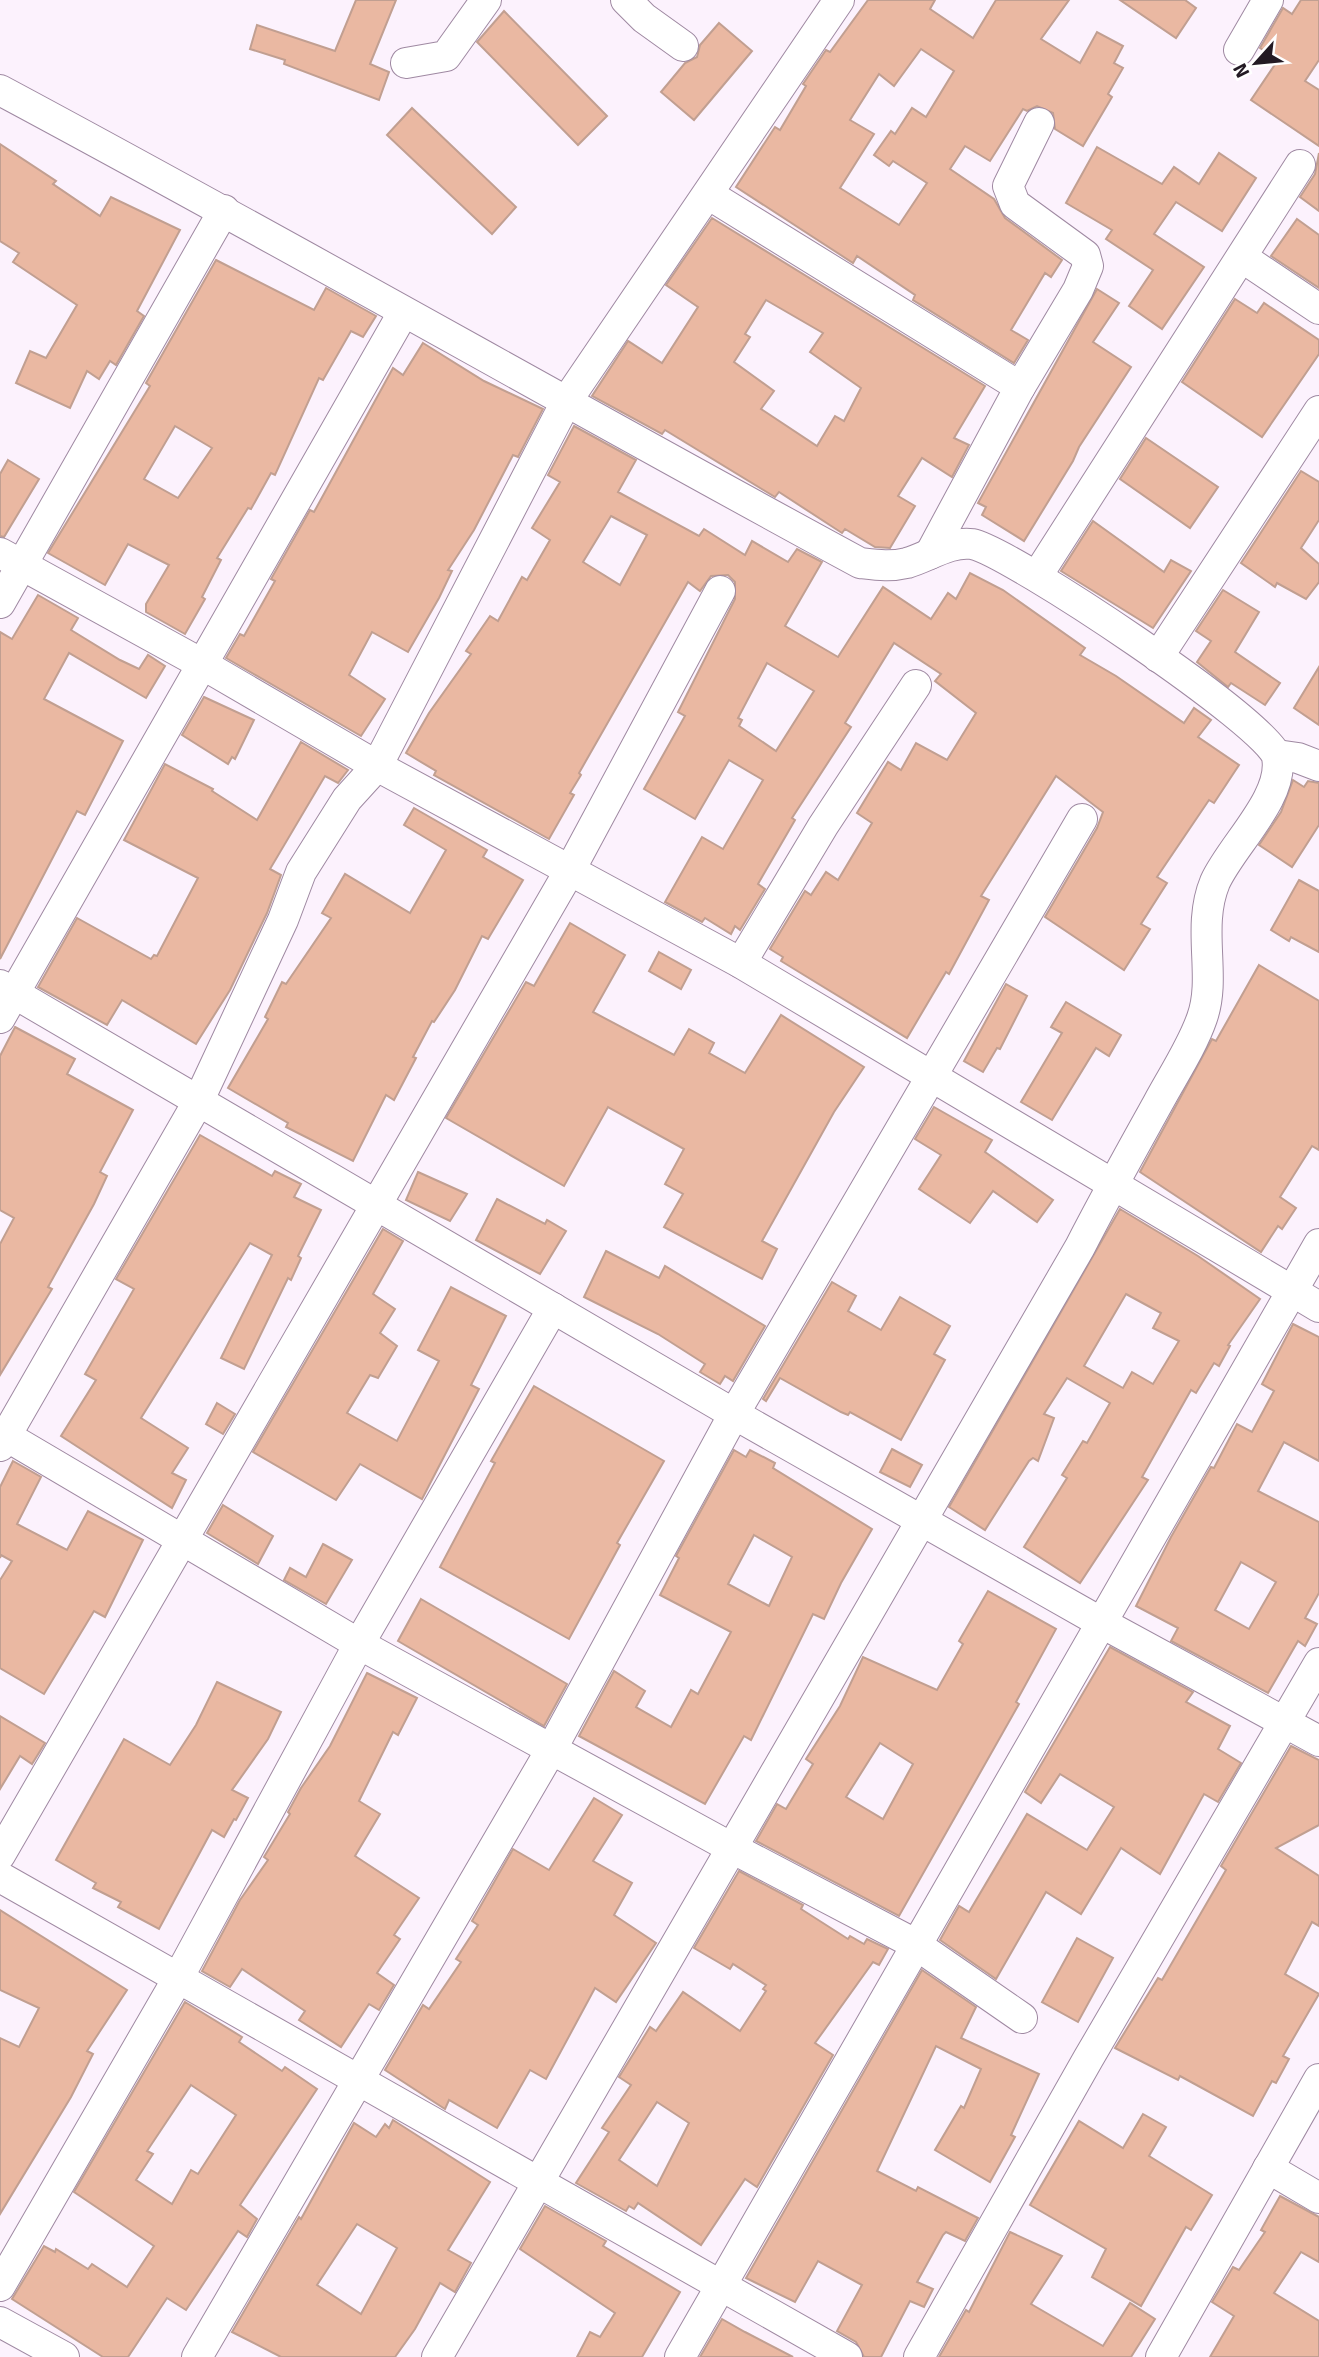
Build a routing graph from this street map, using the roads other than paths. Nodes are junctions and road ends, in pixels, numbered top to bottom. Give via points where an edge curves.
1 (486, 0) edge
2 (626, 0) edge
3 (839, 0) edge
4 (1268, 0) edge
5 (683, 46) dead end
6 (1239, 50) dead end
7 (406, 63) dead end
8 (0, 90) edge
9 (1040, 123) dead end
10 (1300, 165) dead end
11 (708, 194) junction
12 (224, 210) junction
13 (1243, 258) junction
14 (1319, 309) edge
15 (403, 313) junction
16 (1020, 387) junction
17 (566, 402) junction
18 (1319, 411) edge
19 (930, 554) junction
20 (11, 560) edge
21 (1037, 576) junction
22 (720, 591) dead end
23 (0, 603) edge
24 (1158, 657) junction
25 (202, 664) junction
26 (916, 685) dead end
27 (1277, 755) junction
28 (377, 766) junction
29 (1319, 766) edge
30 (1082, 818) dead end
31 (570, 870) junction
32 (741, 963) junction
33 (5, 999) edge
34 (931, 1076) junction
35 (198, 1102) junction
36 (1112, 1186) junction
37 (374, 1205) junction
38 (1319, 1244) edge
39 (1291, 1292) junction
40 (1319, 1307) edge
41 (553, 1308) junction
42 (734, 1414) junction
43 (2, 1440) edge
44 (920, 1521) junction
45 (183, 1541) junction
46 (1102, 1623) junction
47 (359, 1644) junction
48 (1319, 1663) edge
49 (1285, 1721) junction
50 (1319, 1741) edge
51 (551, 1750) junction
52 (730, 1847) junction
53 (0, 1855) edge
54 (0, 1877) edge
55 (915, 1944) junction
56 (177, 1980) junction
57 (1022, 2018) dead end
58 (1319, 2079) edge
59 (360, 2080) junction
60 (1268, 2168) junction
61 (536, 2182) junction
62 (1319, 2198) edge
63 (720, 2284) junction
64 (0, 2286) edge
65 (0, 2322) edge
66 (64, 2357) edge
67 (197, 2357) edge
68 (437, 2357) edge
69 (680, 2357) edge
70 (847, 2357) edge
71 (919, 2357) edge
72 (1161, 2357) edge

1 - 7 street via 446,56
2 - 5 street
3 - 11 street
4 - 6 street
8 - 12 street
9 - 16 street via 1008,186 1010,197 1085,255 1088,266
10 - 13 street
11 - 16 street
11 - 17 street
12 - 15 street
12 - 20 street
13 - 14 street
13 - 21 street
15 - 17 street
15 - 25 street
16 - 19 street
17 - 19 street via 860,563 887,567
17 - 28 street
18 - 24 street
19 - 21 street via 955,544 972,544
20 - 23 street
20 - 25 street
21 - 24 street
22 - 31 street
24 - 27 street via 1255,728
25 - 28 street
25 - 33 street
26 - 32 street via 823,826
27 - 29 street
27 - 36 street via 1278,776 1216,881 1208,907 1203,1017
28 - 31 street
28 - 35 street via 347,799 301,872
30 - 34 street
31 - 32 street
31 - 37 street
32 - 34 street
33 - 35 street
34 - 36 street
34 - 42 street
35 - 37 street
35 - 43 street
36 - 39 street
36 - 44 street
37 - 41 street
37 - 45 street
38 - 39 street
39 - 40 street
39 - 46 street
41 - 42 street
41 - 47 street
42 - 44 street
42 - 51 street
43 - 45 street
44 - 46 street
44 - 52 street
45 - 47 street
45 - 53 street
46 - 49 street
46 - 55 street
47 - 51 street
47 - 56 street
48 - 49 street
49 - 50 street
49 - 71 street
51 - 52 street
51 - 59 street
52 - 55 street
52 - 61 street
54 - 56 street
55 - 57 street
55 - 63 street
56 - 59 street
56 - 64 street
58 - 60 street
59 - 61 street
59 - 67 street
60 - 62 street
60 - 72 street
61 - 63 street
61 - 68 street
63 - 69 street
63 - 70 street
65 - 66 street

